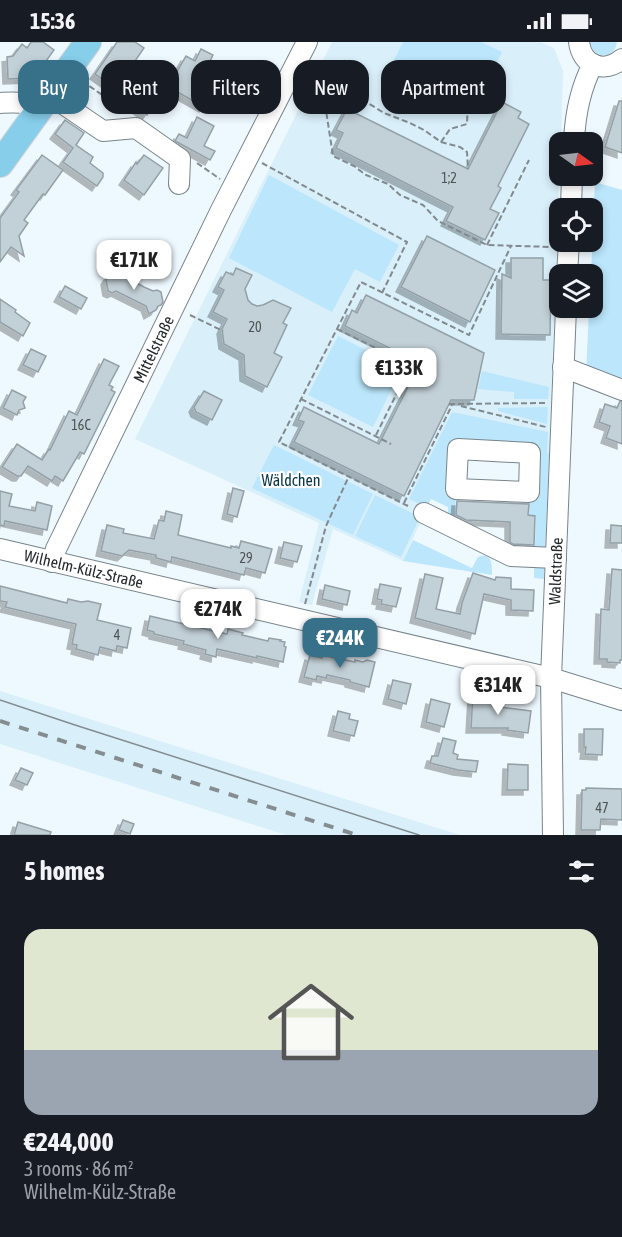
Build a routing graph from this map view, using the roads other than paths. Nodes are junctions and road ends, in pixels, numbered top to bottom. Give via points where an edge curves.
1 (88, 42) edge
2 (307, 42) edge
3 (579, 42) edge
4 (75, 60) edge
5 (622, 60) edge
6 (593, 64) junction
7 (18, 102) edge
8 (0, 103) edge
9 (36, 114) edge
10 (77, 114) edge
11 (575, 132) edge
12 (0, 164) edge
13 (179, 184) dead end
14 (565, 318) edge
15 (563, 367) junction
16 (622, 390) edge
17 (530, 467) dead end
18 (559, 468) junction
19 (424, 513) road end
20 (0, 549) edge
21 (556, 558) junction
22 (52, 562) junction
23 (551, 678) junction
24 (622, 700) edge
25 (553, 835) edge

1 - 4 main road
2 - 22 street, Mittelstraße
3 - 6 street via 584,57
5 - 6 street via 608,66
6 - 11 street via 580,96
7 - 8 street
9 - 12 main road
10 - 13 street via 103,132 136,128 180,159
14 - 15 street, Waldstraße
15 - 16 street
15 - 18 street, Waldstraße
17 - 18 street
18 - 21 street, Waldstraße
19 - 21 street via 511,556
20 - 22 street, Wilhelm-Külz-Straße
21 - 23 street, Waldstraße
22 - 23 street, Wilhelm-Külz-Straße
23 - 24 street, Wilhelm-Külz-Straße
23 - 25 street, Waldstraße

